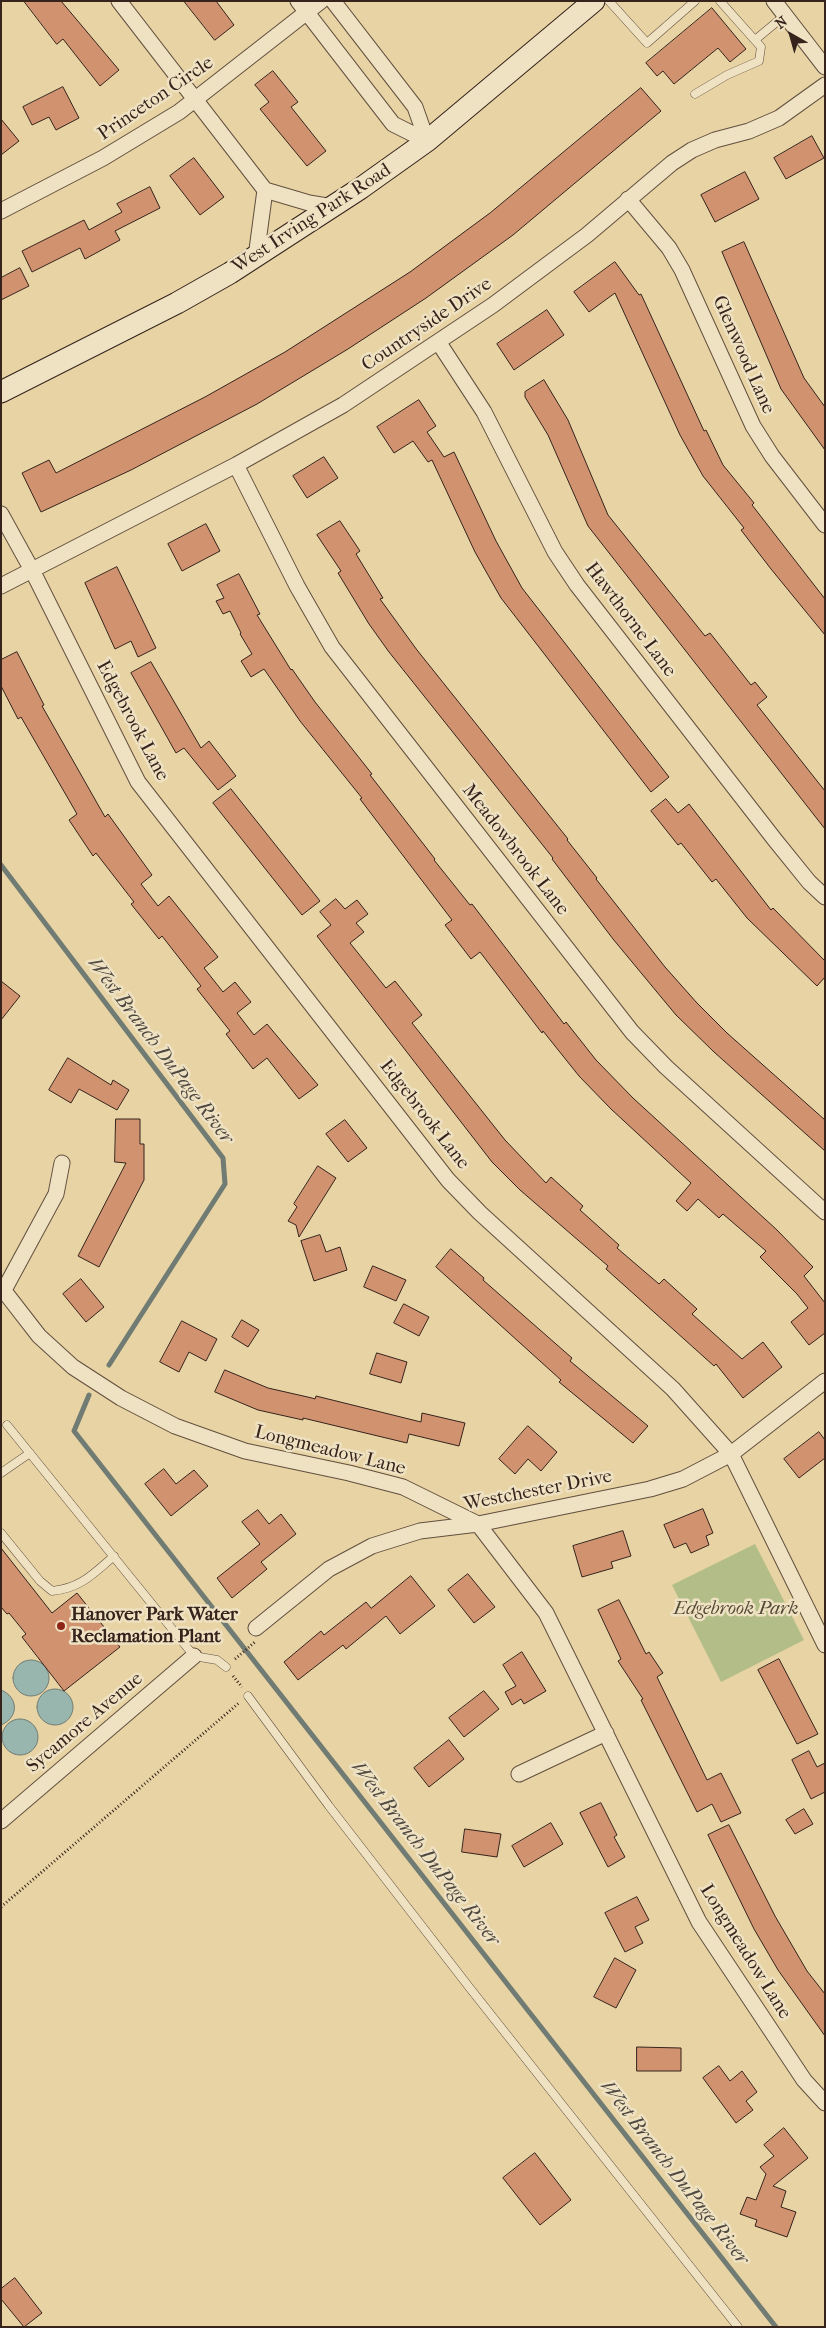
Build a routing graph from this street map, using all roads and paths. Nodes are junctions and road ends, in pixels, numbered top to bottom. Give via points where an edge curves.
1 (119, 1) edge
2 (321, 1) edge
3 (334, 1) edge
4 (594, 1) edge
5 (609, 1) edge
6 (695, 1) edge
7 (720, 1) edge
8 (774, 1) edge
9 (302, 7) edge
10 (785, 15) junction
11 (755, 40) junction
12 (825, 67) edge
13 (825, 85) edge
14 (695, 94) dead end
15 (196, 100) junction
16 (427, 141) junction
17 (265, 190) junction
18 (628, 199) junction
19 (333, 207) junction
20 (1, 211) edge
21 (256, 257) junction
22 (439, 343) junction
23 (1, 392) edge
24 (236, 465) junction
25 (1, 514) edge
26 (825, 525) edge
27 (33, 572) junction
28 (1, 586) edge
29 (825, 897) edge
30 (62, 1163) dead end
31 (825, 1212) edge
32 (2, 1289) edge
33 (825, 1381) edge
34 (7, 1425) dead end
35 (30, 1453) junction
36 (731, 1454) junction
37 (1, 1473) edge
38 (478, 1524) junction
39 (1, 1533) edge
40 (114, 1556) junction
41 (256, 1635) joint
42 (825, 1645) edge
43 (194, 1656) junction
44 (226, 1667) junction
45 (248, 1696) junction
46 (606, 1733) junction
47 (519, 1774) dead end
48 (1, 1821) edge
49 (1, 1907) edge
50 (825, 2103) edge
51 (738, 2327) edge

1 - 15 street
2 - 9 street, Princeton Circle
3 - 16 street via 416,106
4 - 16 main road, West Irving Park Road
5 - 6 lane via 646,43
7 - 11 lane
8 - 10 street
9 - 15 street, Princeton Circle
9 - 16 street via 394,124
10 - 11 lane
10 - 12 street
11 - 14 lane via 761,47 759,61
13 - 18 street, Countryside Drive via 779,118 692,150
15 - 17 street
15 - 20 street, Princeton Circle via 103,158
16 - 19 main road, West Irving Park Road
17 - 19 street
17 - 21 street
18 - 22 street, Countryside Drive via 542,269
18 - 26 street, Glenwood Lane via 682,270 753,426
19 - 21 main road, West Irving Park Road
21 - 23 main road, West Irving Park Road via 177,303
22 - 24 street, Countryside Drive via 343,405
22 - 29 street, Hawthorne Lane via 484,412 554,552 775,840
24 - 27 street, Countryside Drive
24 - 31 street, Meadowbrook Lane via 297,586 332,646 632,1032
25 - 27 street, Edgebrook Lane
27 - 28 street
27 - 36 street, Edgebrook Lane via 138,782 448,1180 673,1389
30 - 32 street, Longmeadow Lane via 56,1194
32 - 38 street, Longmeadow Lane via 39,1336 73,1367 121,1398 175,1426 245,1452 403,1487
33 - 36 street, Westchester Drive
34 - 35 lane
35 - 37 lane
35 - 40 lane
36 - 38 street, Westchester Drive via 683,1478 650,1489
36 - 42 street, Edgebrook Lane
38 - 41 street, Westchester Drive via 420,1531 372,1546 329,1569
38 - 46 street, Longmeadow Lane via 546,1613
39 - 40 lane via 52,1591 67,1590 83,1583
40 - 43 lane
41 - 44 path
43 - 44 lane via 217,1660
43 - 48 street, Sycamore Avenue
44 - 45 path
45 - 49 path
45 - 51 lane via 378,1869
46 - 47 street
46 - 50 street, Longmeadow Lane via 699,1922 799,2072

